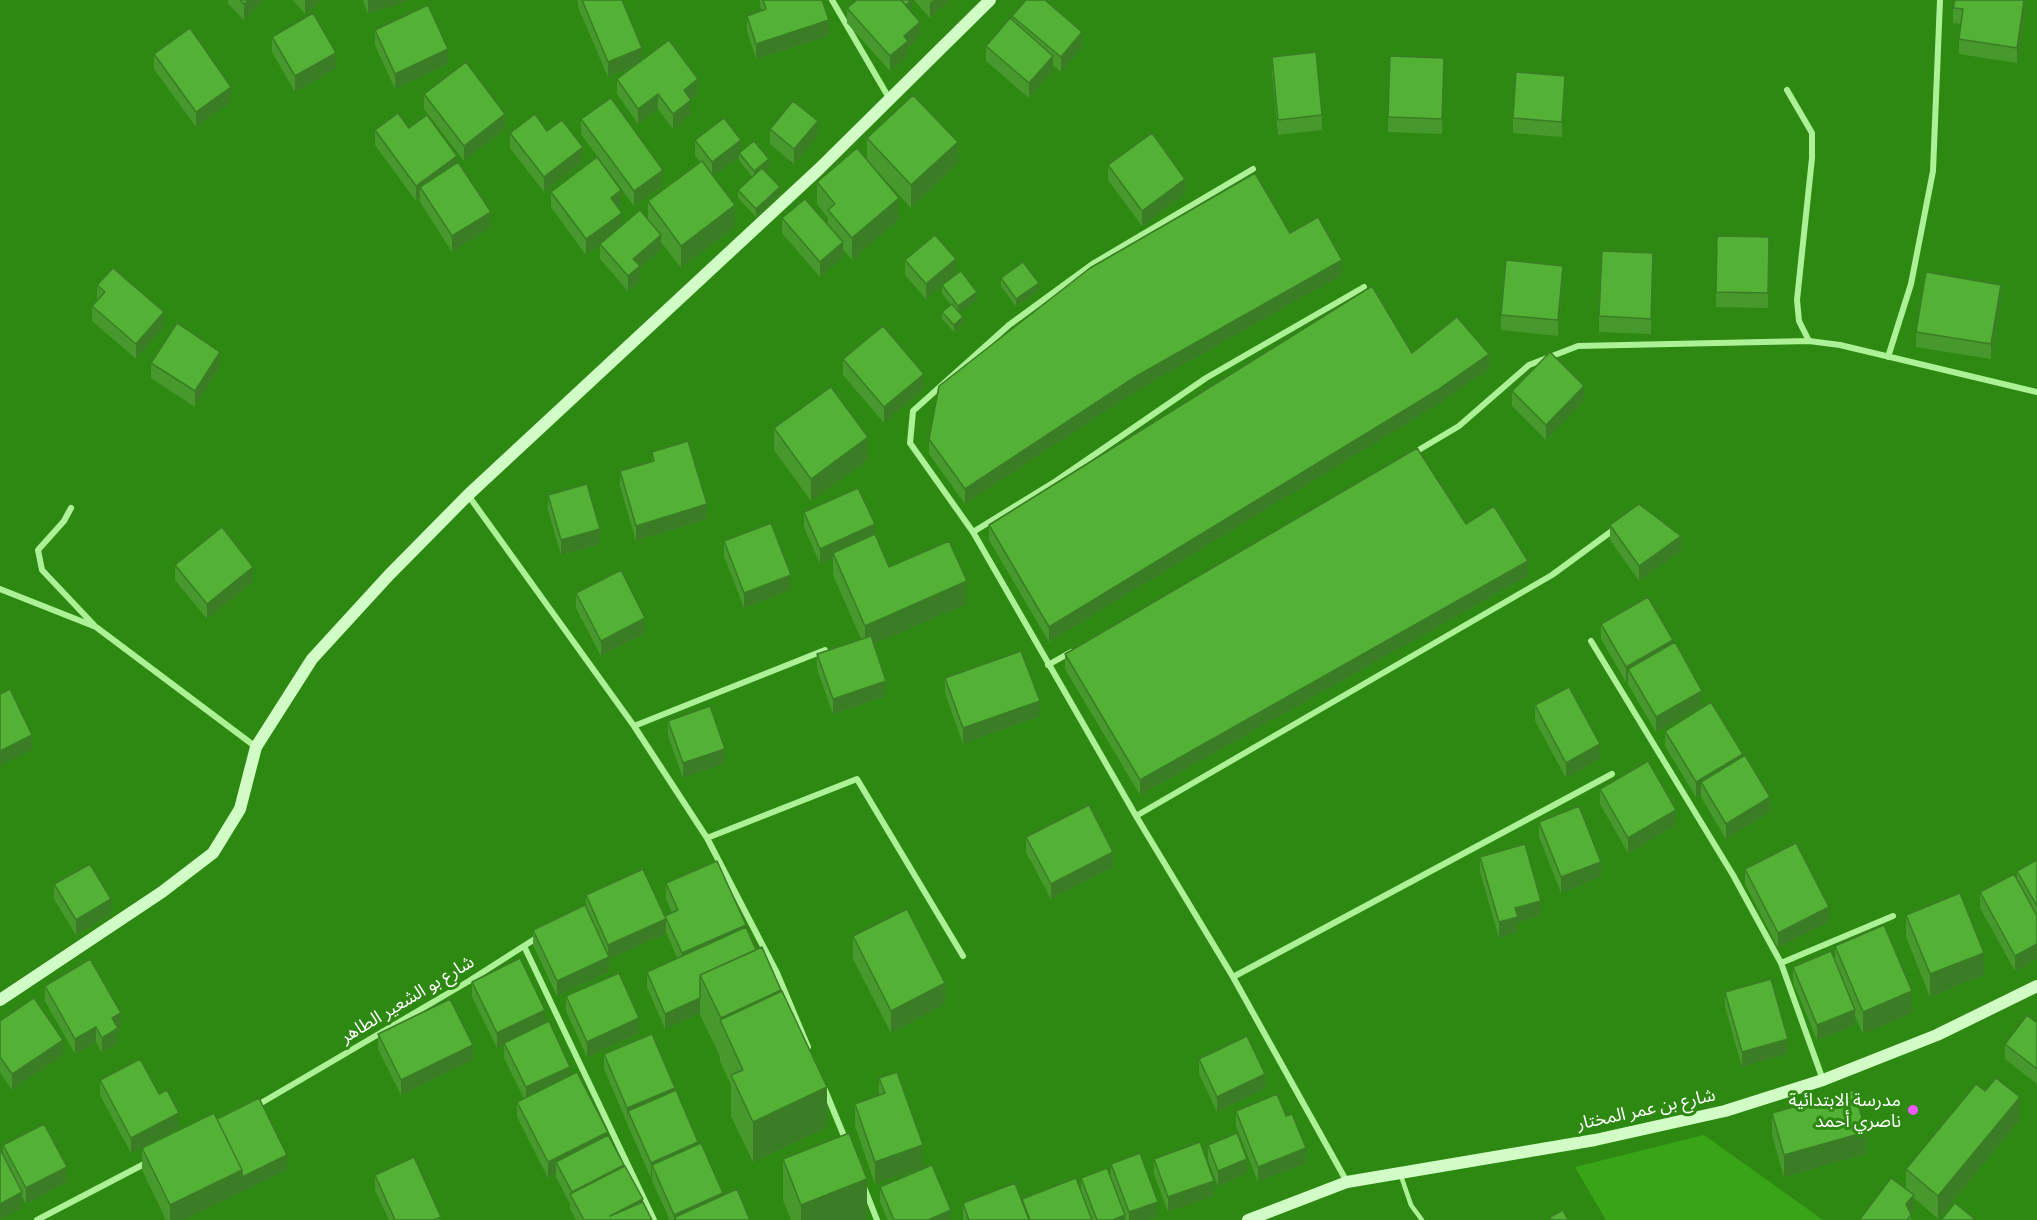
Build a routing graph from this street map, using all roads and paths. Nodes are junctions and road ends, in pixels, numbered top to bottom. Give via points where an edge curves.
1 (832, 0) edge
2 (990, 0) edge
3 (1940, 0) edge
4 (1786, 90) dead end
5 (889, 99) junction
6 (1253, 169) dead end
7 (1364, 286) dead end
8 (1809, 341) junction
9 (1888, 357) junction
10 (2037, 392) edge
11 (1409, 456) edge
12 (468, 495) junction
13 (71, 508) dead end
14 (1621, 525) edge
15 (973, 532) junction
16 (0, 589) edge
17 (96, 627) junction
18 (1591, 641) dead end
19 (1078, 647) edge
20 (825, 650) edge
21 (1048, 665) junction
22 (634, 726) junction
23 (256, 747) junction
24 (1612, 774) dead end
25 (1136, 816) junction
26 (707, 838) junction
27 (1893, 916) dead end
28 (543, 933) edge
29 (524, 946) junction
30 (963, 956) dead end
31 (1781, 963) junction
32 (1233, 977) junction
33 (2037, 986) edge
34 (0, 1000) edge
35 (813, 1060) edge
36 (1823, 1080) junction
37 (822, 1082) edge
38 (251, 1108) edge
39 (849, 1147) edge
40 (160, 1156) edge
41 (1400, 1173) junction
42 (861, 1179) edge
43 (1347, 1182) junction
44 (37, 1220) edge
45 (654, 1220) edge
46 (877, 1220) edge
47 (1248, 1220) edge
48 (1422, 1220) edge

1 - 5 street
2 - 5 street
3 - 9 street via 1933,171 1911,285
4 - 8 street via 1812,133 1797,300 1799,321
5 - 12 street via 819,169
6 - 15 street via 1094,263 1009,325 913,411 910,443
7 - 15 street via 1206,378 1056,481
8 - 9 street
8 - 11 street via 1578,346 1529,365 1459,426
9 - 10 street
12 - 22 street
12 - 23 street via 312,659
13 - 17 street via 38,550 42,570
14 - 25 street via 1552,575
15 - 21 street
16 - 17 street
17 - 23 street
18 - 31 street via 1733,875
19 - 21 street
20 - 22 street
21 - 25 street
22 - 26 street
23 - 34 street via 240,809 213,853 162,892
24 - 32 street
25 - 32 street
26 - 30 street via 857,778
26 - 35 street via 777,973
27 - 31 street
28 - 29 street, شارع بو الشعير الطاهر
29 - 38 street, شارع بو الشعير الطاهر
29 - 45 street
31 - 36 street
32 - 43 street
33 - 36 street, شارع بن عمر المختار via 1937,1035
36 - 41 street, شارع بن عمر المختار via 1703,1116 1595,1140
37 - 39 street
40 - 44 street
41 - 43 street, شارع بن عمر المختار
41 - 48 lane via 1411,1205
42 - 46 street
43 - 47 street, شارع بن عمر المختار

